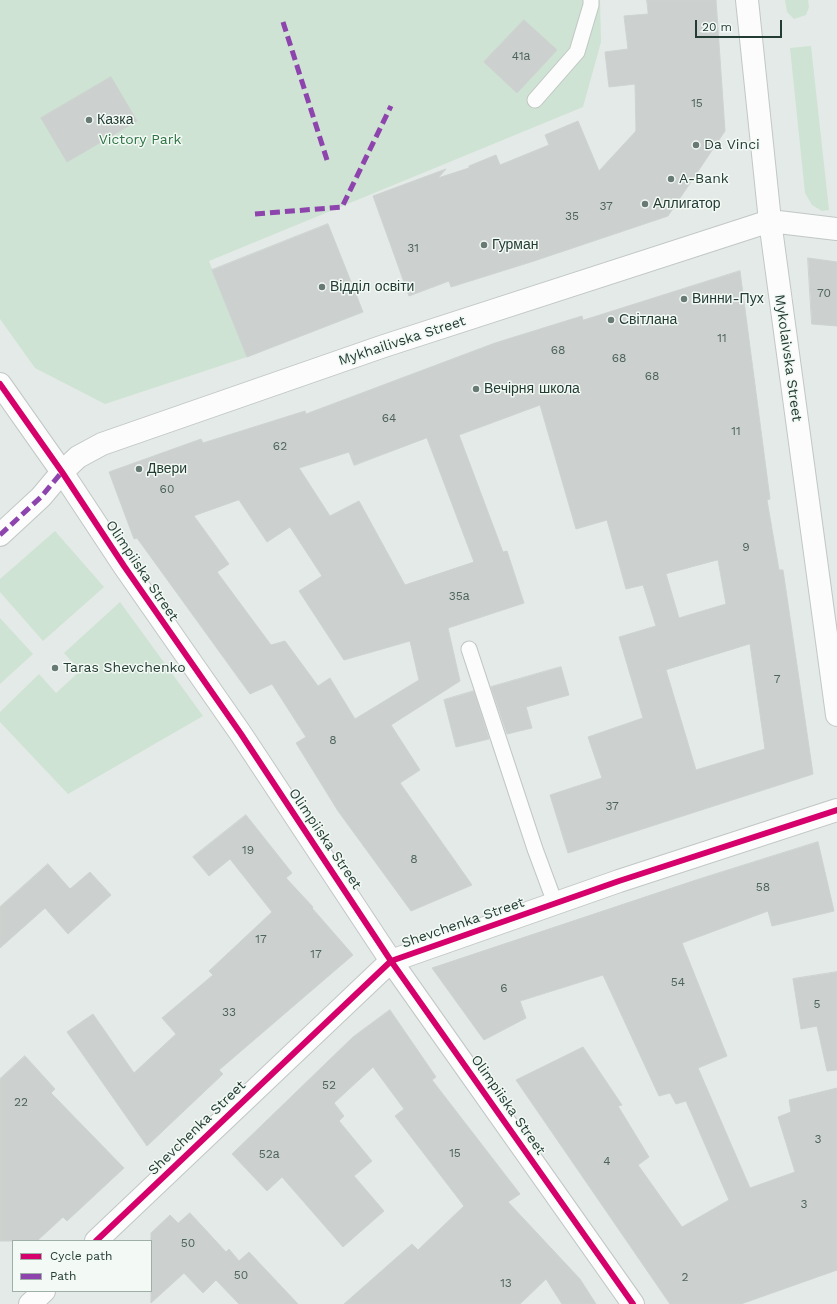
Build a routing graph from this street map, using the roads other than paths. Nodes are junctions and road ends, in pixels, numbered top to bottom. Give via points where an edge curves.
1 (591, 0) edge
2 (747, 0) edge
3 (536, 100) dead end
4 (770, 221) junction
5 (837, 229) edge
6 (0, 384) edge
7 (62, 472) junction
8 (0, 535) edge
9 (468, 649) dead end
10 (837, 715) edge
11 (837, 810) edge
12 (555, 903) junction
13 (391, 961) junction
14 (97, 1240) edge
15 (43, 1292) edge
16 (30, 1304) edge
17 (634, 1304) edge

1 - 3 lane via 577,52
2 - 4 street, Mykolaivska Street
4 - 5 street, Mykhailivska Street
4 - 7 street, Mykhailivska Street via 384,346 102,444 78,457
4 - 10 street, Mykolaivska Street
6 - 7 street, Olimpiiska Street
7 - 8 street, Mykhailivska Street via 41,497
7 - 13 street, Olimpiiska Street via 245,740
9 - 12 lane
11 - 12 street, Shevchenka Street
12 - 13 street, Shevchenka Street
13 - 14 street, Shevchenka Street
13 - 17 street, Olimpiiska Street
15 - 16 street

